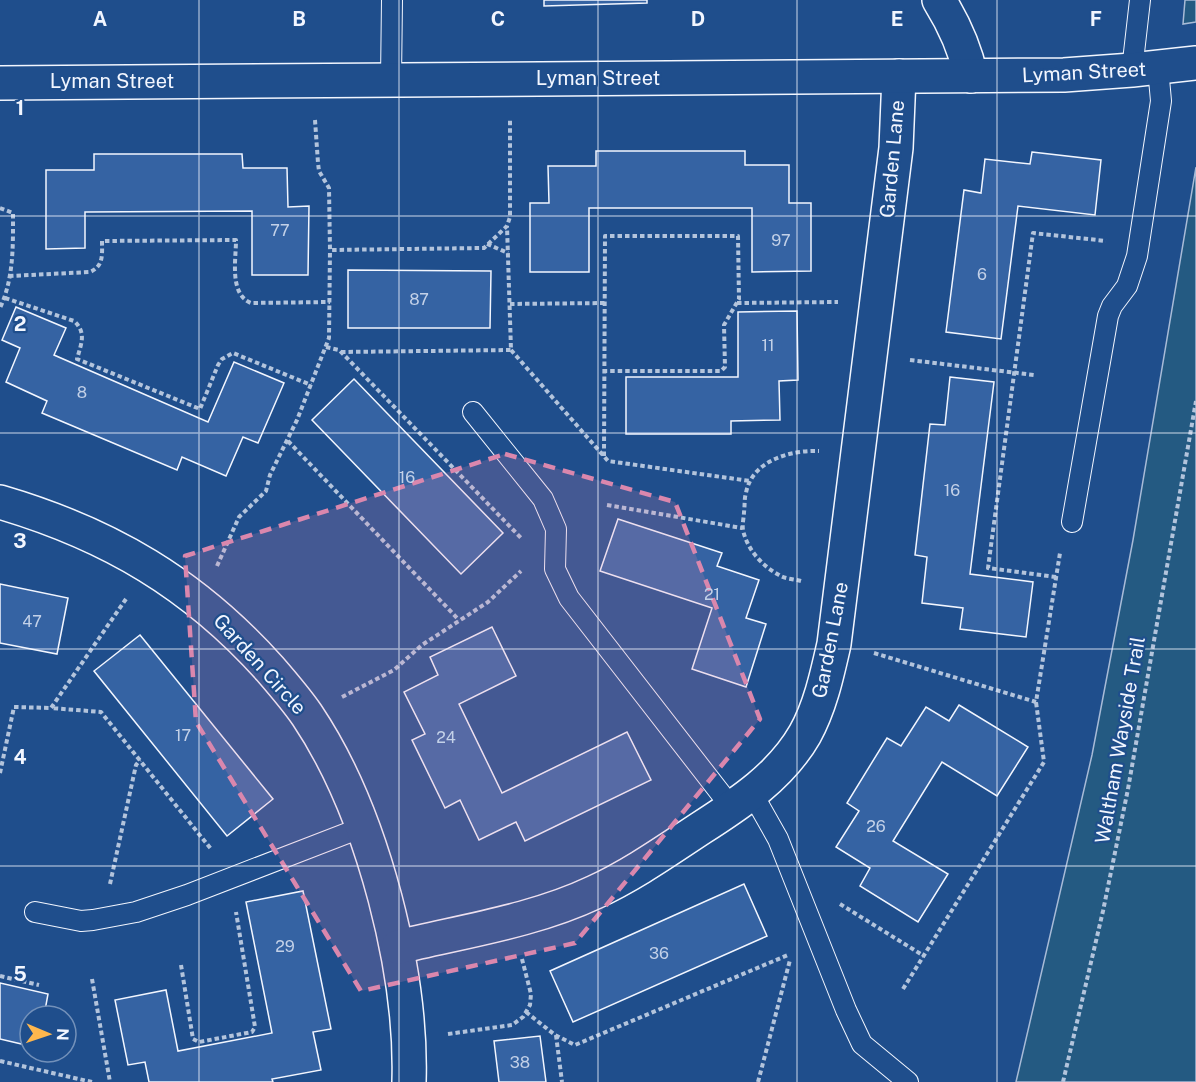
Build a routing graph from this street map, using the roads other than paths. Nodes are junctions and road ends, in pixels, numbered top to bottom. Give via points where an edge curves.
1 (392, 0) edge
2 (939, 0) edge
3 (1140, 0) edge
4 (1196, 63) edge
5 (1145, 69) junction
6 (898, 76) junction
7 (971, 76) junction
8 (391, 79) junction
9 (0, 83) edge
10 (472, 412) dead end
11 (0, 502) edge
12 (1072, 522) road end
13 (742, 801) junction
14 (363, 827) junction
15 (35, 912) dead end
16 (398, 947) junction
17 (409, 1082) edge
18 (908, 1082) edge

1 - 8 lane
2 - 7 street via 956,30
3 - 5 lane
4 - 5 street, Lyman Street
5 - 7 street, Lyman Street
5 - 12 lane via 1161,101 1139,245 1127,286 1108,316
6 - 7 street, Lyman Street
6 - 8 street, Lyman Street
6 - 13 street, Garden Lane via 895,159 832,654 818,705 804,735 773,775
8 - 9 street, Lyman Street
10 - 13 lane via 543,499 556,529 555,569 568,598
11 - 14 street, Garden Circle via 37,513 114,546 206,605 250,646 306,714
13 - 16 street, Garden Lane via 596,892 537,914
13 - 18 lane via 778,839 862,1044
14 - 15 lane via 136,912 81,921
14 - 16 street, Garden Circle
16 - 17 street, Garden Circle via 407,1013

